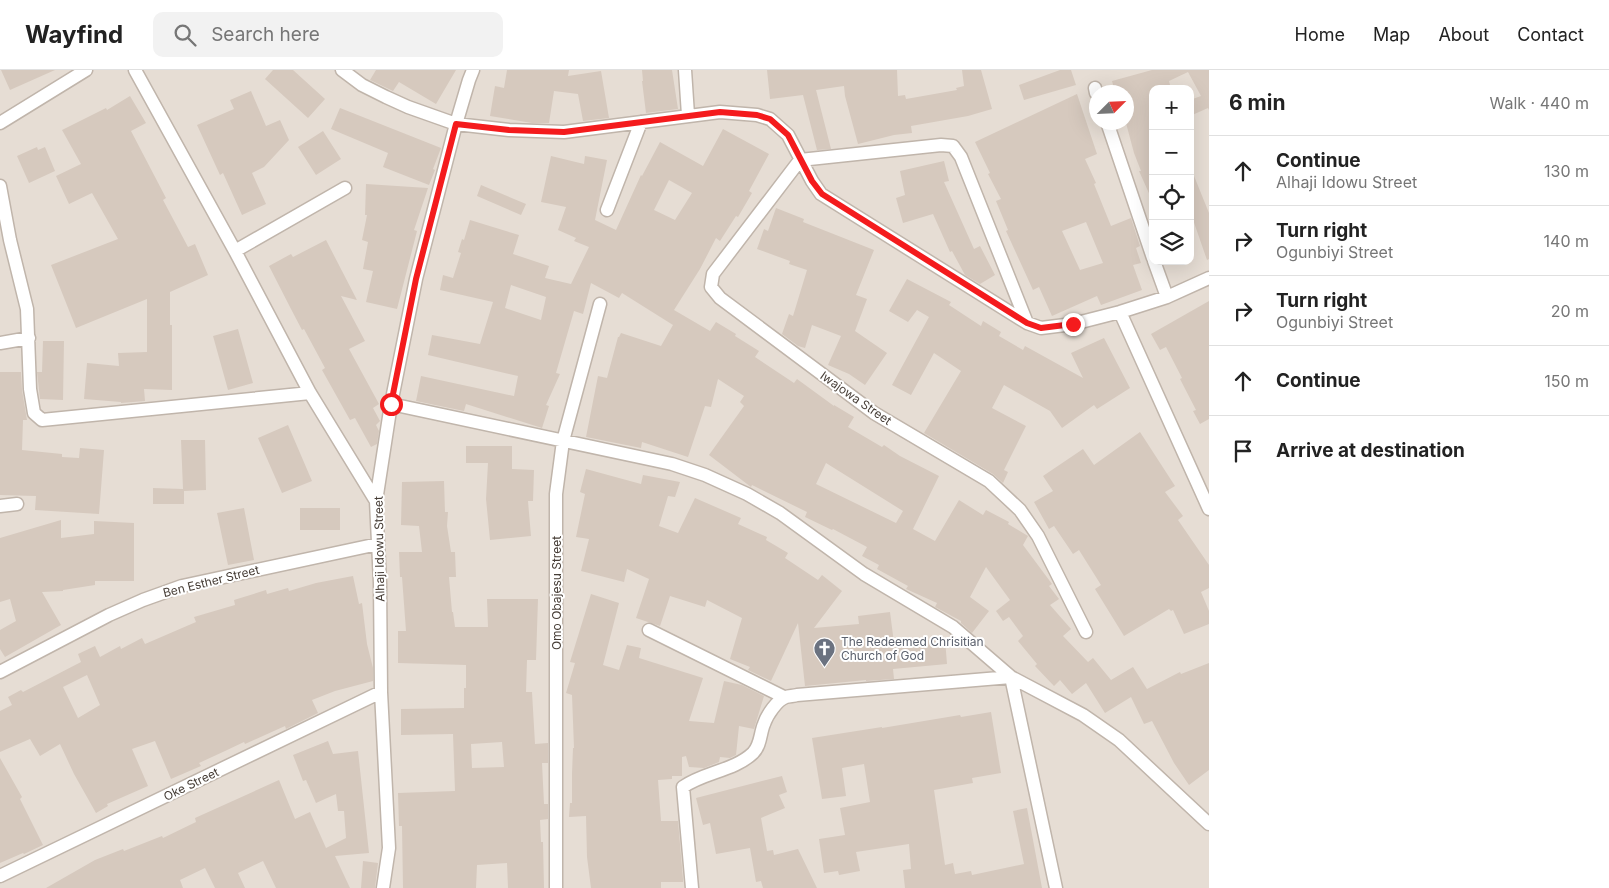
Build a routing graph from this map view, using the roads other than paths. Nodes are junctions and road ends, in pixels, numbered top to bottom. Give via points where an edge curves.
1 (86, 70) edge
2 (135, 70) edge
3 (342, 70) edge
4 (473, 70) edge
5 (685, 70) edge
6 (688, 115) junction
7 (0, 122) edge
8 (641, 122) junction
9 (456, 124) junction
10 (1109, 130) edge
11 (800, 160) junction
12 (0, 186) edge
13 (345, 188) dead end
14 (607, 210) dead end
15 (1149, 248) edge
16 (235, 251) junction
17 (1155, 265) edge
18 (1209, 278) edge
19 (1167, 297) junction
20 (600, 304) dead end
21 (1120, 312) junction
22 (1027, 323) junction
23 (30, 338) junction
24 (0, 343) edge
25 (310, 393) junction
26 (391, 404) junction
27 (563, 441) junction
28 (376, 502) junction
29 (17, 504) dead end
30 (0, 506) edge
31 (1209, 509) edge
32 (378, 544) junction
33 (649, 630) dead end
34 (1086, 632) dead end
35 (0, 672) edge
36 (1012, 677) junction
37 (381, 692) junction
38 (784, 697) junction
39 (1209, 824) edge
40 (0, 876) edge
41 (383, 888) edge
42 (556, 888) edge
43 (692, 888) edge
44 (1056, 888) edge

1 - 7 street
2 - 16 street
3 - 9 street via 386,97
4 - 9 street, Alhaji Idowu Street
5 - 6 street
6 - 8 street
6 - 11 street via 720,112 770,119 788,135
8 - 9 street via 564,132
8 - 14 street
9 - 26 street, Alhaji Idowu Street via 416,279
10 - 15 street
11 - 22 street via 822,194
11 - 22 street via 941,144 953,146 961,157
11 - 34 street, Iwajowa Street via 713,274 711,287 720,298 874,413 989,481 1020,510 1038,536
12 - 23 street via 27,308
13 - 16 street
16 - 25 street
17 - 19 street
18 - 19 street
19 - 21 street
20 - 27 street, Omo Obajesu Street
21 - 22 street via 1058,327 1041,328
21 - 31 street
23 - 24 street
23 - 25 street via 30,389 34,414 42,420
25 - 28 street
26 - 27 street
26 - 28 street, Alhaji Idowu Street
27 - 36 street via 672,464 747,494 780,513 872,578 953,627
27 - 42 street, Omo Obajesu Street via 556,494
28 - 32 street, Alhaji Idowu Street
29 - 30 street
32 - 35 street, Ben Esther Street via 182,586 109,615
32 - 37 street, Alhaji Idowu Street
33 - 38 street
36 - 38 street
36 - 39 street via 1083,715 1119,740
36 - 44 street
37 - 40 street, Oke Street
37 - 41 street, Alhaji Idowu Street via 389,848
38 - 43 street via 764,723 754,752 722,771 683,787

